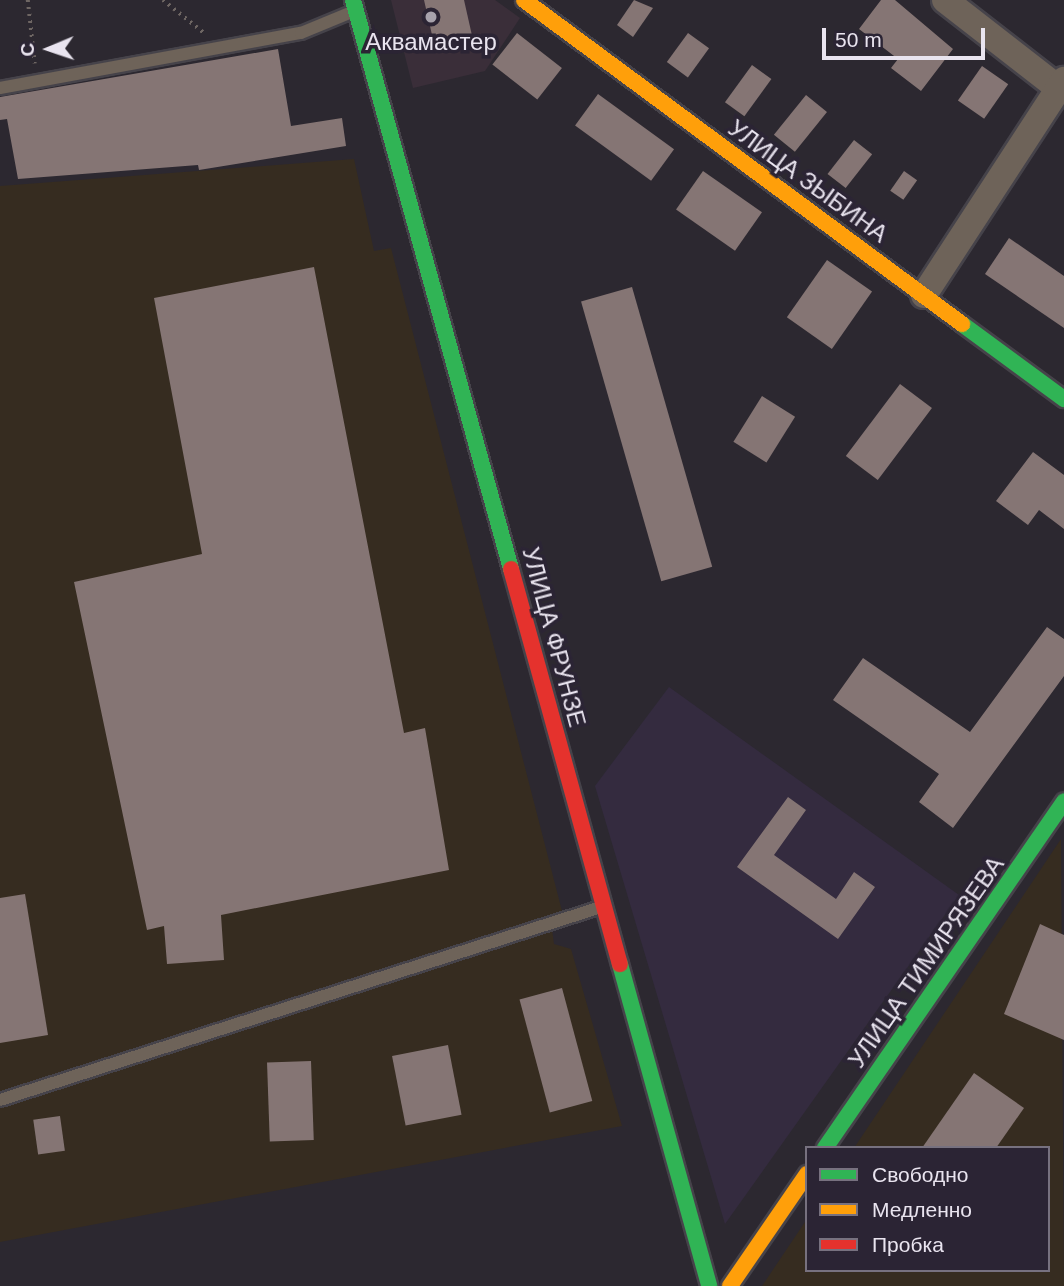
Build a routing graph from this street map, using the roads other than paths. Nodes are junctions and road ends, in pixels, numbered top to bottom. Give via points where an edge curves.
1 (524, 0) edge
2 (945, 0) edge
3 (354, 5) edge
4 (1, 83) edge
5 (1061, 84) edge
6 (924, 295) junction
7 (1064, 399) edge
8 (1064, 802) edge
9 (604, 906) junction
10 (0, 1100) edge
11 (826, 1146) edge
12 (805, 1177) edge
13 (709, 1286) edge
14 (730, 1286) edge

1 - 6 main road, УЛИЦА ЗЫБИНА
2 - 5 street
3 - 4 lane via 301,33 37,82
3 - 9 main road, УЛИЦА ФРУНЗЕ
5 - 6 street
6 - 7 main road, УЛИЦА ЗЫБИНА
8 - 11 main road, УЛИЦА ТИМИРЯЗЕВА
9 - 10 lane
9 - 13 main road, УЛИЦА ФРУНЗЕ
12 - 14 main road

